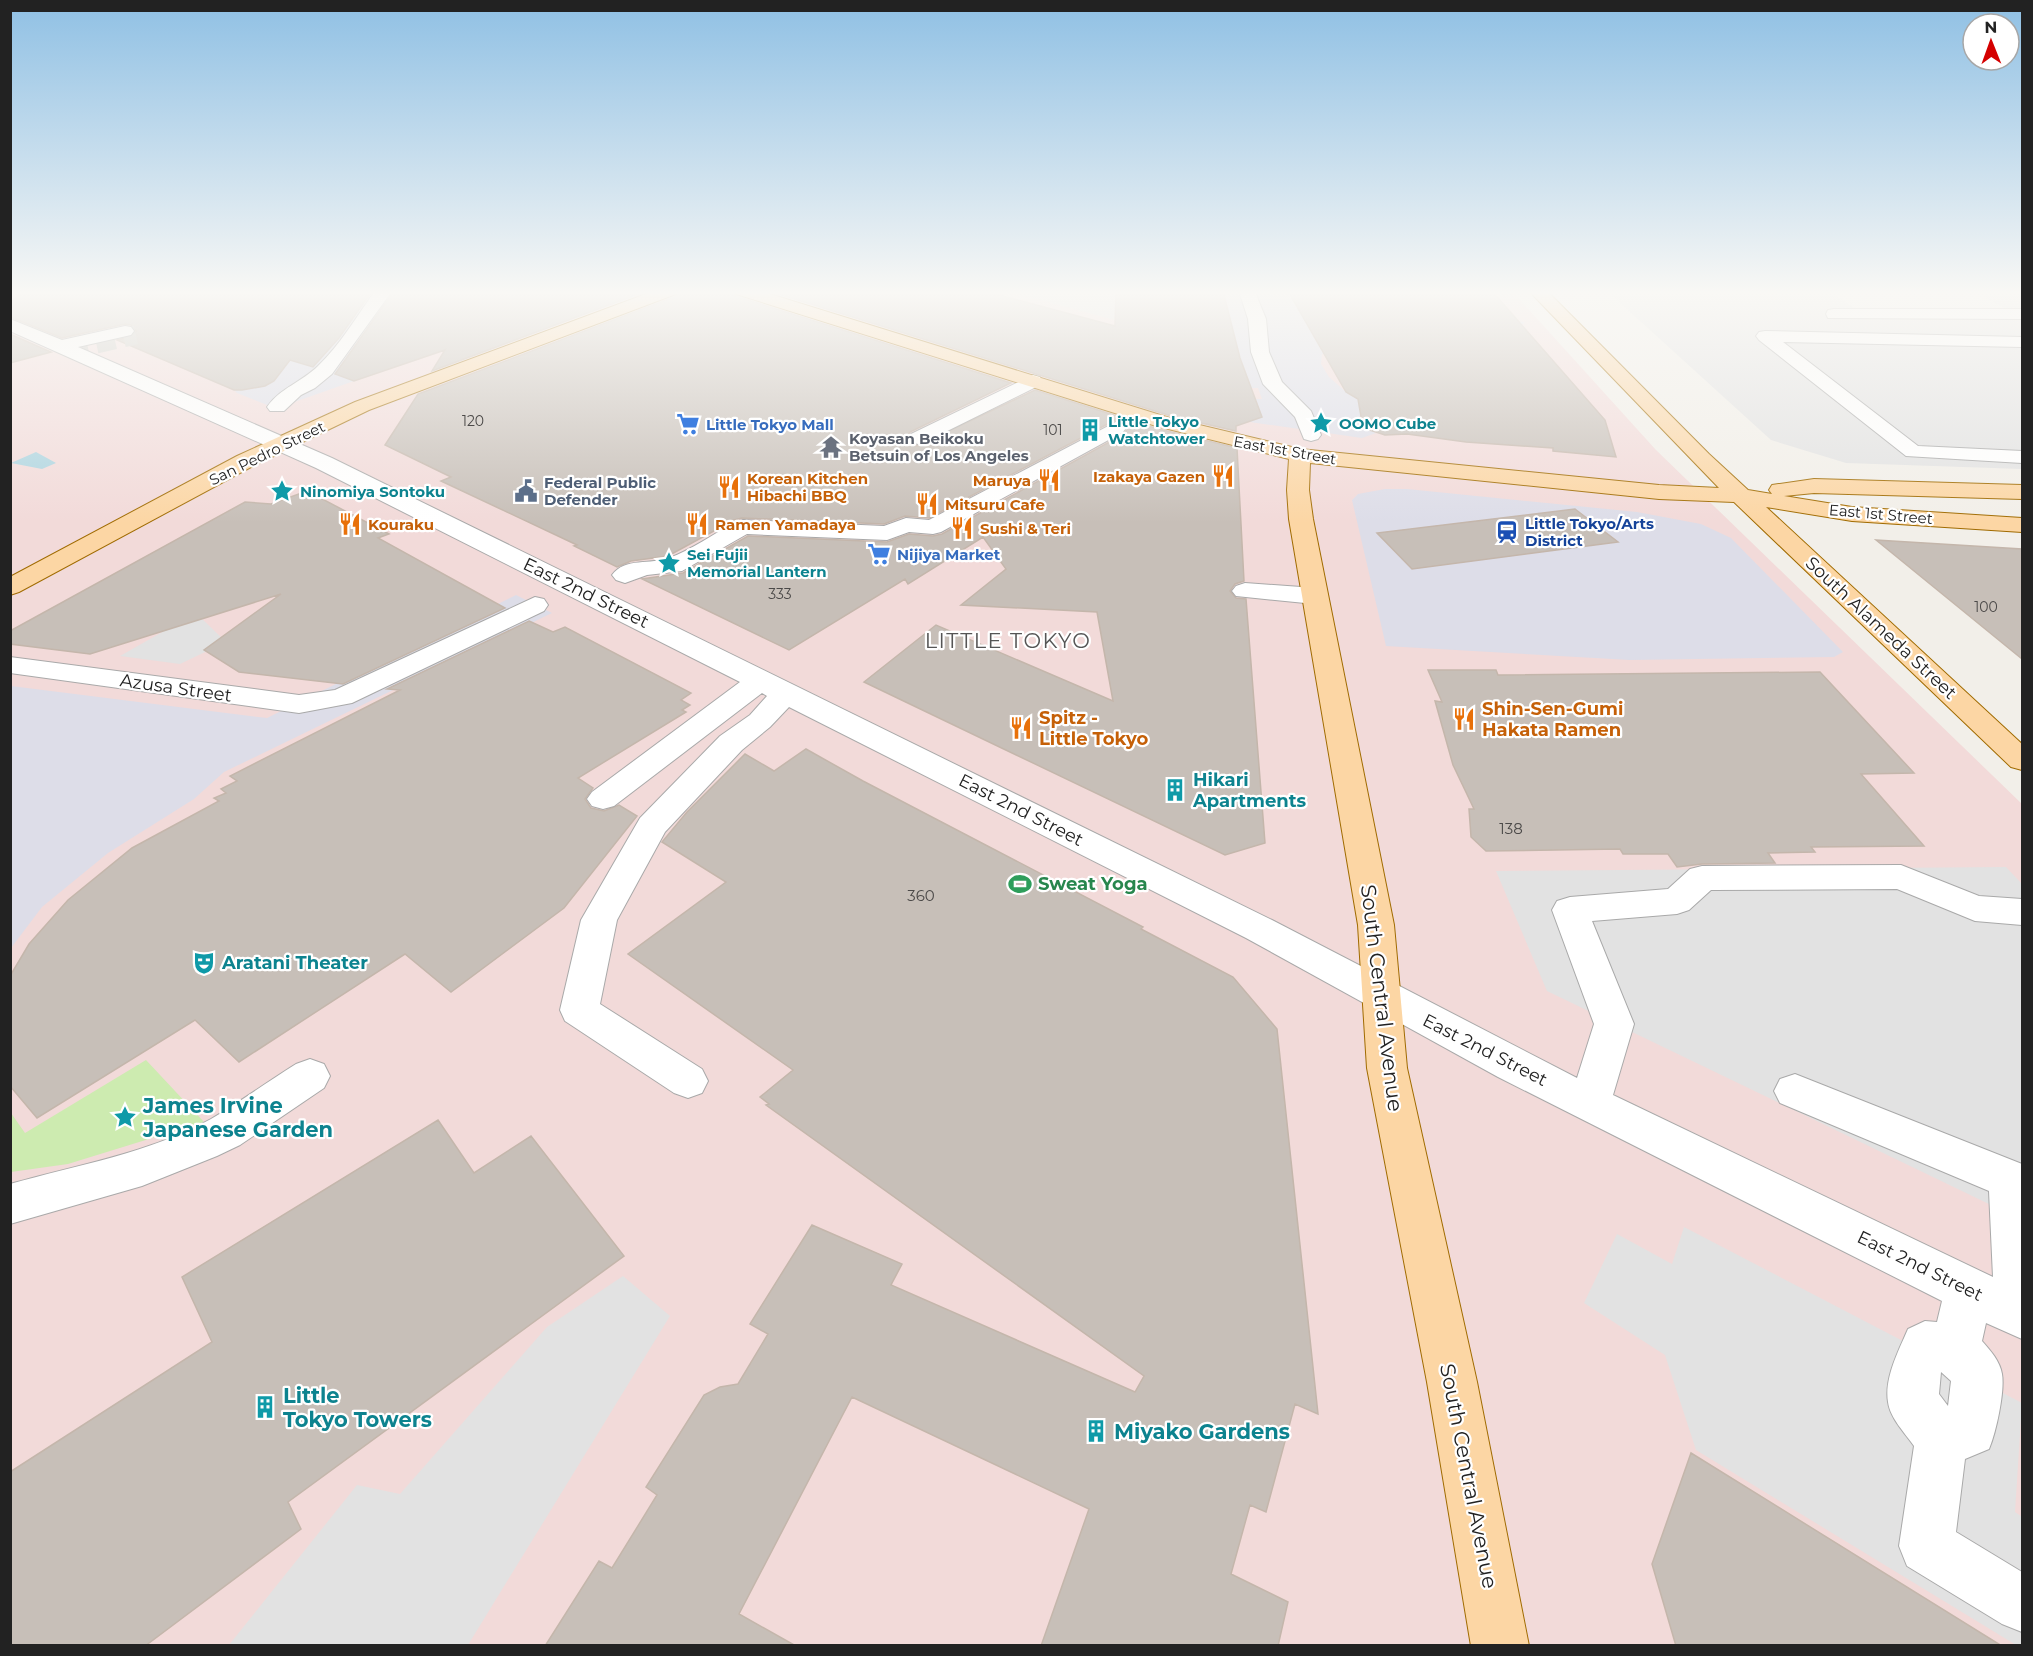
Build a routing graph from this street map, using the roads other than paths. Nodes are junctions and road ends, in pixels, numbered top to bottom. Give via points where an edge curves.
1 (111, 368) edge
2 (326, 368) edge
3 (461, 368) edge
4 (992, 368) edge
5 (1267, 368) edge
6 (1614, 368) edge
7 (1806, 368) edge
8 (1033, 381) junction
9 (277, 407) dead end
10 (1116, 428) dead end
11 (918, 438) dead end
12 (282, 444) junction
13 (1306, 445) junction
14 (2022, 457) edge
15 (2022, 492) edge
16 (1740, 496) junction
17 (2022, 525) edge
18 (625, 575) dead end
19 (10, 587) edge
20 (1245, 591) dead end
21 (1315, 596) junction
22 (535, 605) dead end
23 (10, 665) edge
24 (774, 687) junction
25 (2022, 760) edge
26 (603, 798) dead end
27 (2022, 912) edge
28 (1383, 998) junction
29 (310, 1076) dead end
30 (688, 1081) dead end
31 (1795, 1091) dead end
32 (1590, 1102) junction
33 (2017, 1184) edge
34 (10, 1204) edge
35 (1968, 1291) junction
36 (2021, 1315) edge
37 (2022, 1604) edge
38 (1500, 1646) edge

1 - 12 street, East 2nd Street
2 - 9 street
3 - 12 main road, San Pedro Street
4 - 8 main road, East 1st Street
5 - 13 street via 1273,384 1304,415
6 - 16 main road, South Alameda Street
7 - 14 street via 1913,452
8 - 11 street
8 - 13 main road, East 1st Street via 1228,440
10 - 18 street via 933,527 906,525 887,533 743,527 673,566 643,568
12 - 19 main road, San Pedro Street
12 - 24 street, East 2nd Street
13 - 16 main road, East 1st Street via 1651,492
13 - 21 main road, South Central Avenue via 1298,490
15 - 16 main road, East 1st Street via 1814,486
16 - 17 main road, East 1st Street via 1852,513
16 - 25 main road, South Alameda Street
20 - 21 street
21 - 28 main road, South Central Avenue via 1376,925
22 - 23 street, Azusa Street via 342,697 299,704
24 - 26 street
24 - 28 street, East 2nd Street via 1259,929
24 - 30 street via 760,721 731,743 652,825 599,920 579,1010
27 - 32 street via 1975,908 1900,877 1702,878 1677,901 1570,910 1614,1024
28 - 32 street, East 2nd Street
28 - 38 main road, South Central Avenue via 1388,1068 1452,1382
29 - 34 street via 202,1143 142,1167
31 - 33 street
32 - 35 street, East 2nd Street
33 - 36 street
35 - 36 street, East 2nd Street
35 - 37 street via 1956,1348 1977,1374 1971,1431 1941,1440 1927,1546

